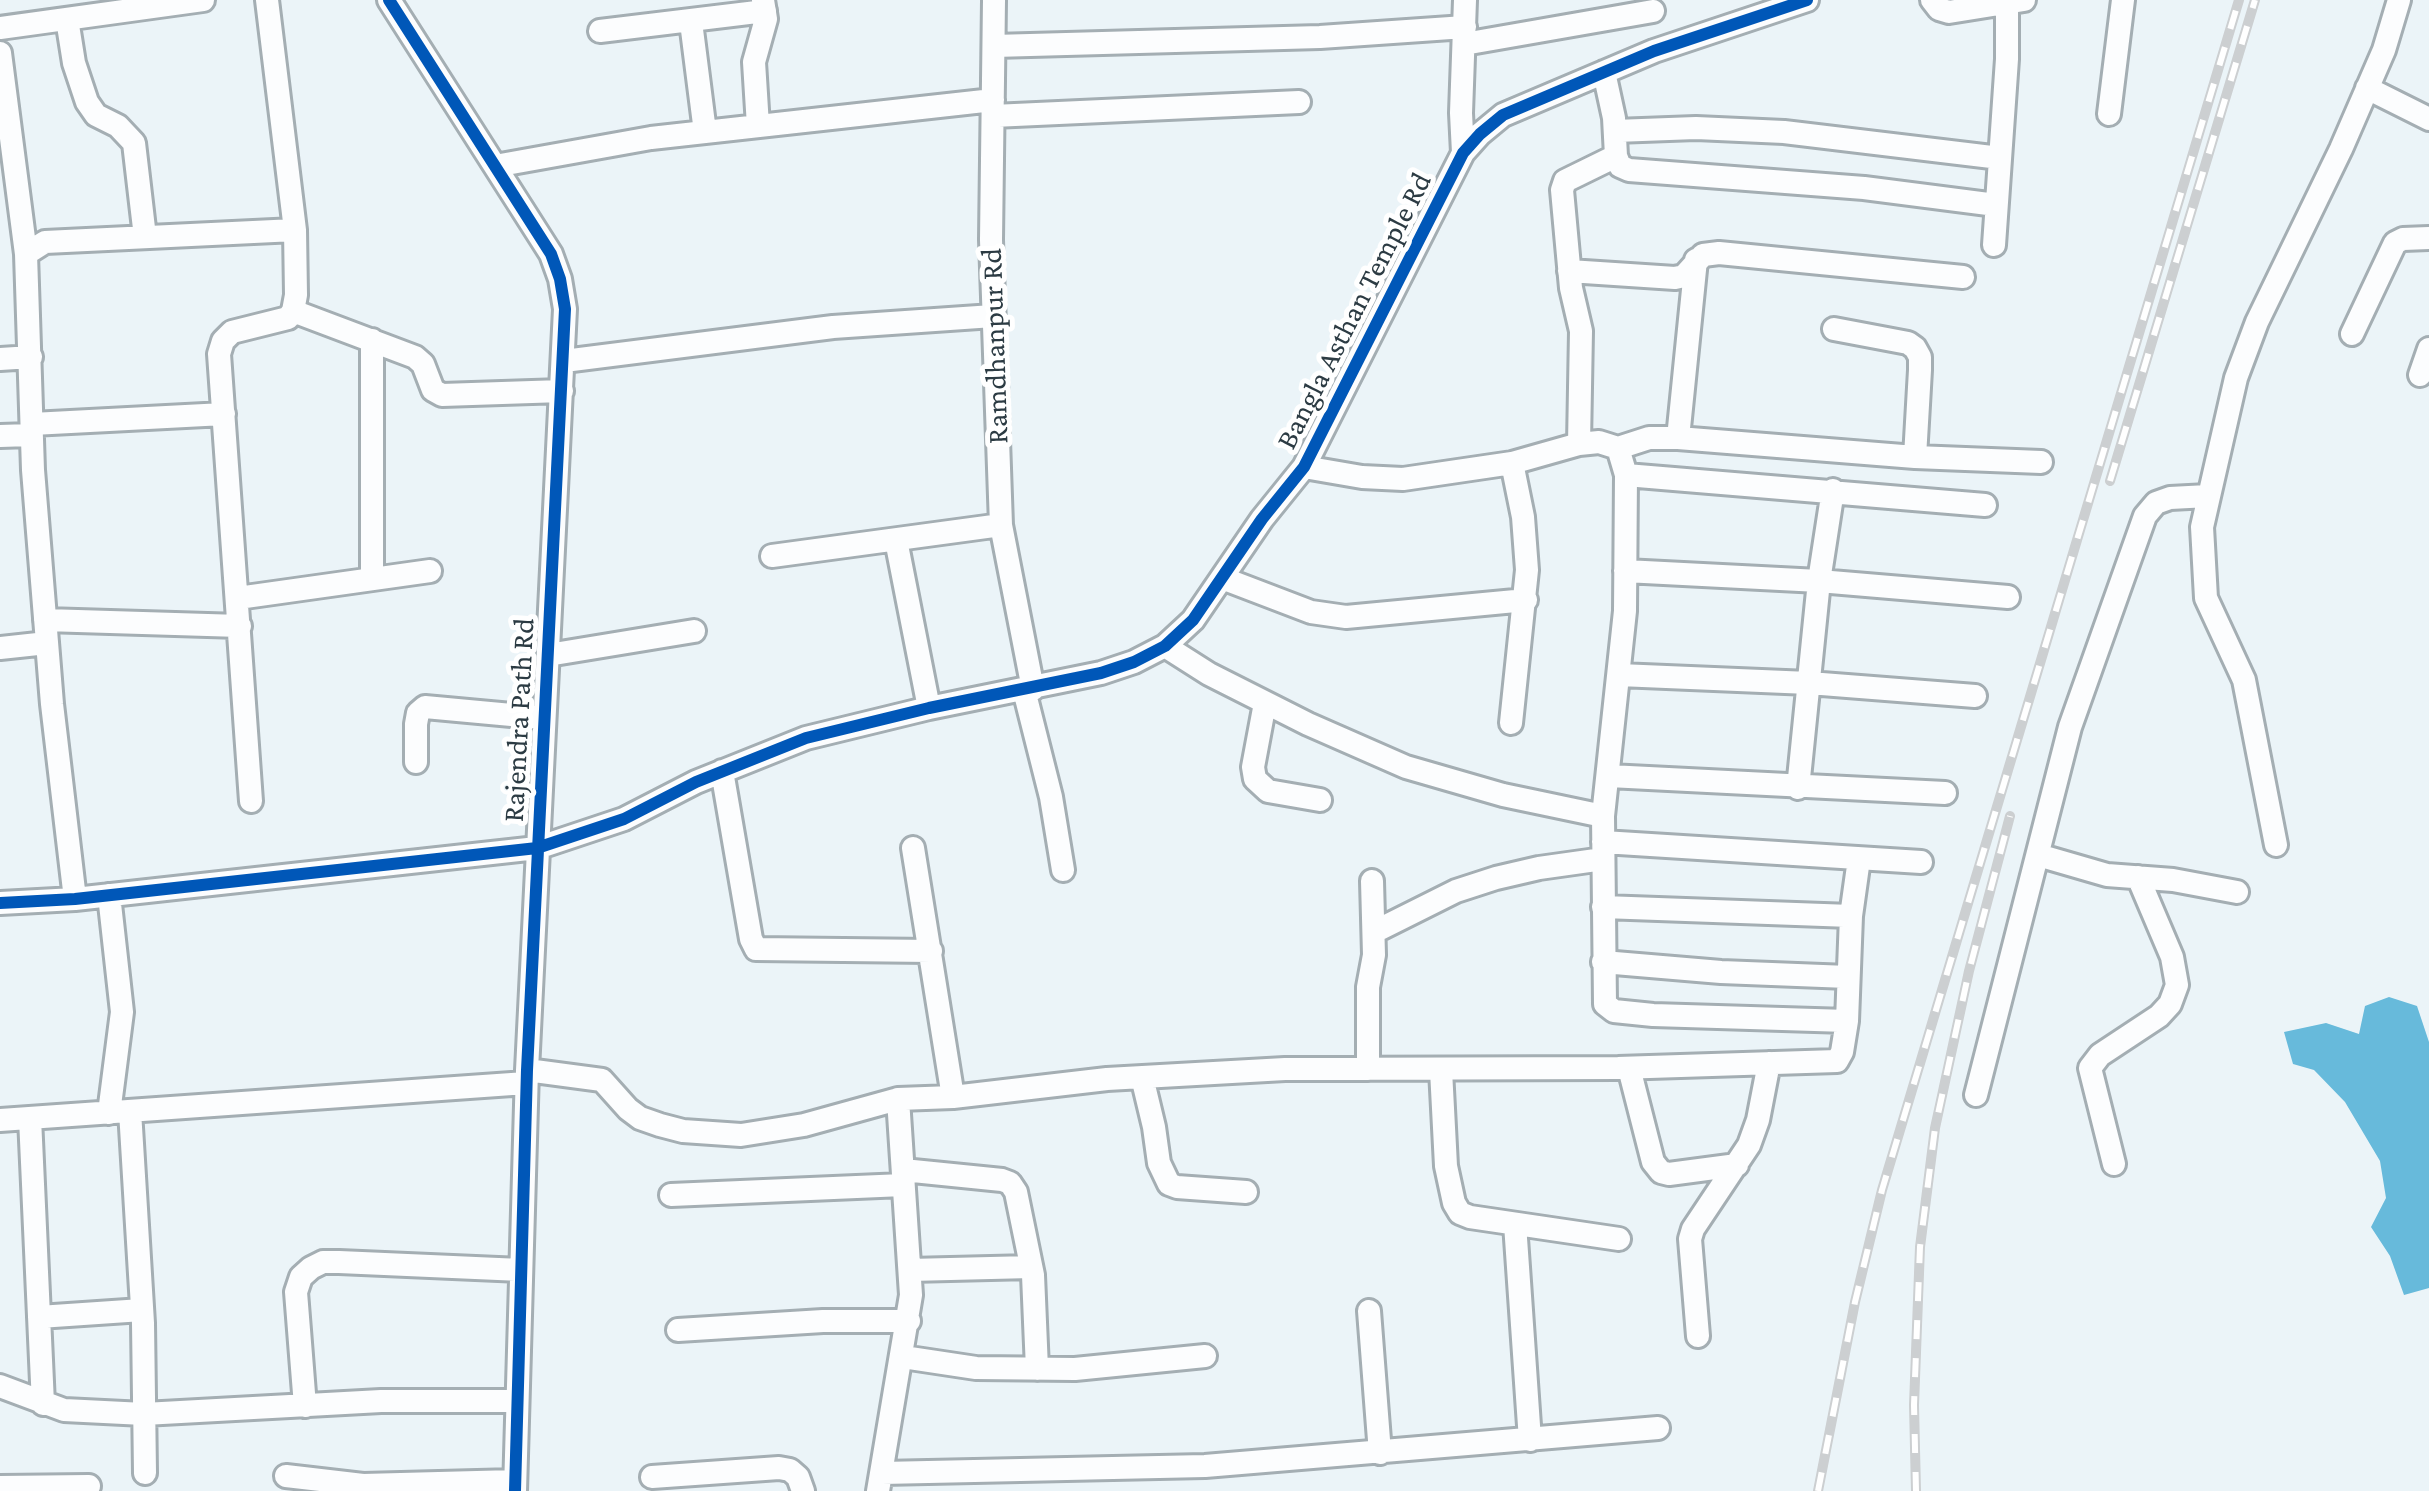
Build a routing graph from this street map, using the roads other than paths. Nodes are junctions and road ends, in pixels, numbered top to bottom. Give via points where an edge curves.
1 (203, 0) edge
2 (268, 0) edge
3 (390, 0) edge
4 (994, 0) edge
5 (1465, 0) edge
6 (1807, 0) edge
7 (1932, 0) edge
8 (2123, 0) edge
9 (2400, 0) edge
10 (2016, 2) edge
11 (1653, 5) edge
12 (764, 6) edge
13 (67, 20) junction
14 (691, 22) junction
15 (0, 28) edge
16 (600, 31) dead end
17 (1465, 35) junction
18 (994, 46) junction
19 (1654, 51) junction
20 (0, 53) edge
21 (1604, 72) junction
22 (2367, 88) junction
23 (1298, 102) dead end
24 (993, 108) junction
25 (2109, 114) dead end
26 (2429, 119) edge
27 (758, 126) junction
28 (1615, 131) junction
29 (704, 132) junction
30 (1463, 152) junction
31 (1616, 156) junction
32 (6, 157) edge
33 (2000, 158) junction
34 (494, 166) junction
35 (1996, 205) junction
36 (295, 230) junction
37 (145, 237) junction
38 (2428, 239) edge
39 (1994, 245) dead end
40 (26, 254) junction
41 (1696, 260) junction
42 (1569, 271) junction
43 (1962, 276) dead end
44 (293, 311) junction
45 (993, 316) junction
46 (1834, 330) dead end
47 (2352, 334) dead end
48 (372, 340) junction
49 (2429, 350) edge
50 (31, 357) junction
51 (0, 359) edge
52 (564, 361) junction
53 (2420, 375) dead end
54 (562, 391) junction
55 (224, 414) junction
56 (31, 430) junction
57 (0, 436) edge
58 (1678, 438) junction
59 (1579, 444) junction
60 (1618, 448) junction
61 (1915, 457) junction
62 (2042, 462) dead end
63 (1512, 463) junction
64 (1304, 468) junction
65 (1626, 475) junction
66 (1833, 490) junction
67 (2208, 496) junction
68 (1985, 505) dead end
69 (1001, 525) junction
70 (896, 540) junction
71 (772, 556) dead end
72 (430, 571) dead end
73 (1625, 572) junction
74 (372, 578) junction
75 (1222, 578) junction
76 (1820, 581) junction
77 (2008, 597) dead end
78 (238, 598) junction
79 (1526, 600) junction
80 (240, 626) junction
81 (46, 631) junction
82 (694, 632) dead end
83 (1165, 646) junction
84 (0, 648) edge
85 (548, 655) junction
86 (1619, 675) junction
87 (1809, 683) junction
88 (1028, 690) junction
89 (1975, 696) dead end
90 (1265, 702) junction
91 (930, 708) junction
92 (544, 718) junction
93 (1511, 723) dead end
94 (416, 762) dead end
95 (722, 771) junction
96 (1608, 776) junction
97 (1798, 788) junction
98 (1945, 794) dead end
99 (1320, 800) dead end
100 (250, 801) dead end
101 (1603, 816) junction
102 (2276, 845) dead end
103 (537, 848) junction
104 (913, 848) dead end
105 (1603, 851) junction
106 (2038, 855) junction
107 (1859, 858) junction
108 (1921, 862) dead end
109 (1064, 870) dead end
110 (2138, 877) junction
111 (1372, 881) dead end
112 (2237, 892) dead end
113 (109, 895) junction
114 (74, 899) junction
115 (0, 903) edge
116 (1603, 907) junction
117 (1852, 916) junction
118 (1374, 932) junction
119 (931, 952) junction
120 (1603, 962) junction
121 (1848, 976) junction
122 (1846, 1021) junction
123 (1769, 1063) junction
124 (1629, 1068) junction
125 (1368, 1069) junction
126 (1440, 1070) junction
127 (526, 1076) junction
128 (1142, 1077) junction
129 (1976, 1095) dead end
130 (952, 1097) junction
131 (898, 1099) junction
132 (119, 1112) junction
133 (30, 1118) junction
134 (0, 1120) edge
135 (2114, 1164) dead end
136 (1736, 1165) junction
137 (903, 1177) junction
138 (1246, 1192) dead end
139 (671, 1195) dead end
140 (1515, 1224) junction
141 (1618, 1239) dead end
142 (1031, 1266) junction
143 (521, 1270) junction
144 (910, 1270) junction
145 (142, 1310) junction
146 (1369, 1311) dead end
147 (39, 1317) junction
148 (909, 1321) junction
149 (678, 1330) dead end
150 (1698, 1336) dead end
151 (1205, 1356) dead end
152 (903, 1357) junction
153 (1036, 1369) junction
154 (0, 1386) edge
155 (518, 1401) junction
156 (43, 1404) junction
157 (305, 1406) junction
158 (144, 1414) junction
159 (1658, 1428) dead end
160 (1530, 1440) junction
161 (1380, 1453) junction
162 (145, 1473) dead end
163 (286, 1476) dead end
164 (652, 1477) dead end
165 (965, 1481) edge
166 (880, 1482) edge
167 (88, 1486) dead end
168 (515, 1486) edge
169 (0, 1487) edge
170 (803, 1491) edge

1 - 13 street
2 - 36 street
3 - 34 street, Rajendra Path Rd
4 - 18 street, Ramdhanpur Rd
5 - 17 street
6 - 19 street, Bangla Asthan Temple Rd
7 - 10 street via 1950,12
8 - 25 street
9 - 22 street
10 - 33 street
11 - 17 street
11 - 19 street
12 - 14 street
12 - 27 street via 754,62
13 - 15 street
13 - 37 street via 87,102 134,143
14 - 16 street
14 - 29 street
17 - 18 street
17 - 30 street
18 - 24 street, Ramdhanpur Rd
19 - 21 street, Bangla Asthan Temple Rd
20 - 32 street
21 - 28 street
21 - 30 street, Bangla Asthan Temple Rd via 1503,114
22 - 26 street
22 - 67 street via 2257,322 2236,378
23 - 24 street
24 - 27 street
24 - 45 street, Ramdhanpur Rd
27 - 29 street
28 - 31 street
28 - 33 street via 1784,132
29 - 34 street
30 - 64 street, Bangla Asthan Temple Rd
31 - 35 street via 1629,170
31 - 42 street via 1565,181
32 - 40 street
33 - 35 street
34 - 52 street, Rajendra Path Rd via 560,279
35 - 39 street
36 - 37 street
36 - 44 street
37 - 40 street via 46,242
38 - 47 street via 2395,244
40 - 50 street
41 - 42 street via 1675,278
41 - 43 street via 1719,253
41 - 58 street
42 - 59 street via 1581,331
44 - 48 street
44 - 55 street via 276,324 232,332 223,341
45 - 52 street via 833,326
45 - 69 street, Ramdhanpur Rd
46 - 61 street via 1915,348
48 - 54 street via 415,357 442,395
48 - 74 street
49 - 53 street
50 - 51 street
50 - 56 street
52 - 54 street, Rajendra Path Rd
54 - 85 street, Rajendra Path Rd
55 - 56 street
55 - 78 street
56 - 57 street
56 - 81 street
58 - 60 street
58 - 61 street
59 - 60 street
59 - 63 street
60 - 65 street
61 - 62 street
63 - 64 street via 1403,479
63 - 79 street via 1523,517
64 - 75 street, Bangla Asthan Temple Rd
65 - 66 street
65 - 73 street
66 - 68 street
66 - 76 street
67 - 102 street via 2202,528 2206,598 2244,680
67 - 106 street via 2156,503 2145,516 2070,727
69 - 70 street
69 - 88 street, Ramdhanpur Rd
70 - 71 street
70 - 91 street
72 - 74 street
73 - 76 street
73 - 86 street
74 - 78 street
75 - 79 street via 1311,612 1346,617
75 - 83 street, Bangla Asthan Temple Rd
76 - 77 street
76 - 87 street
78 - 80 street
79 - 93 street
80 - 81 street
80 - 100 street
81 - 84 street
81 - 114 street
82 - 85 street
83 - 88 street, Bangla Asthan Temple Rd via 1101,673
83 - 90 street
85 - 92 street, Rajendra Path Rd
86 - 87 street
86 - 96 street
87 - 89 street
87 - 97 street
88 - 91 street, Bangla Asthan Temple Rd
88 - 109 street, Ramdhanpur Rd
90 - 99 street via 1255,778 1268,791
90 - 101 street via 1406,767
91 - 95 street, Bangla Asthan Temple Rd via 806,738
92 - 94 street via 424,707 416,724
92 - 103 street, Rajendra Path Rd
95 - 103 street, Bangla Asthan Temple Rd via 624,819
95 - 119 street via 756,949
96 - 97 street
96 - 101 street
97 - 98 street
101 - 105 street
103 - 113 street, Bangla Asthan Temple Rd
103 - 127 street, Rajendra Path Rd
104 - 119 street
105 - 107 street
105 - 116 street
105 - 118 street via 1456,891
106 - 110 street
106 - 129 street
107 - 108 street
107 - 117 street
110 - 112 street
110 - 135 street via 2177,985 2159,1016 2090,1068
111 - 118 street
113 - 114 street, Bangla Asthan Temple Rd
113 - 132 street via 122,1012
114 - 115 street, Bangla Asthan Temple Rd
116 - 117 street
116 - 120 street
117 - 121 street
118 - 125 street
119 - 130 street
120 - 121 street
120 - 122 street via 1605,1004 1614,1011
121 - 122 street
122 - 123 street via 1838,1061
123 - 124 street
123 - 136 street via 1758,1120
124 - 126 street
124 - 136 street via 1661,1172
125 - 126 street
125 - 128 street
126 - 140 street via 1454,1203 1470,1218
127 - 131 street via 602,1080 640,1118 684,1131 760,1134
127 - 132 street
127 - 143 street, Rajendra Path Rd
128 - 130 street
128 - 138 street via 1169,1184
130 - 131 street
131 - 137 street
132 - 133 street
132 - 145 street
133 - 134 street
133 - 147 street
136 - 150 street via 1692,1229
137 - 139 street
137 - 142 street via 1010,1184
137 - 144 street
140 - 141 street
140 - 160 street
142 - 144 street
142 - 153 street
143 - 155 street, Rajendra Path Rd
143 - 157 street via 339,1262 311,1268 296,1292
144 - 148 street
145 - 147 street
145 - 158 street
146 - 161 street
147 - 156 street
148 - 149 street
148 - 152 street
151 - 153 street
152 - 153 street
152 - 166 street
154 - 156 street
155 - 157 street
155 - 168 street, Rajendra Path Rd
156 - 158 street
157 - 158 street
158 - 162 street
159 - 160 street
160 - 161 street
161 - 165 street
163 - 168 street via 376,1486
164 - 170 street via 779,1468 798,1476
165 - 166 street
167 - 169 street

